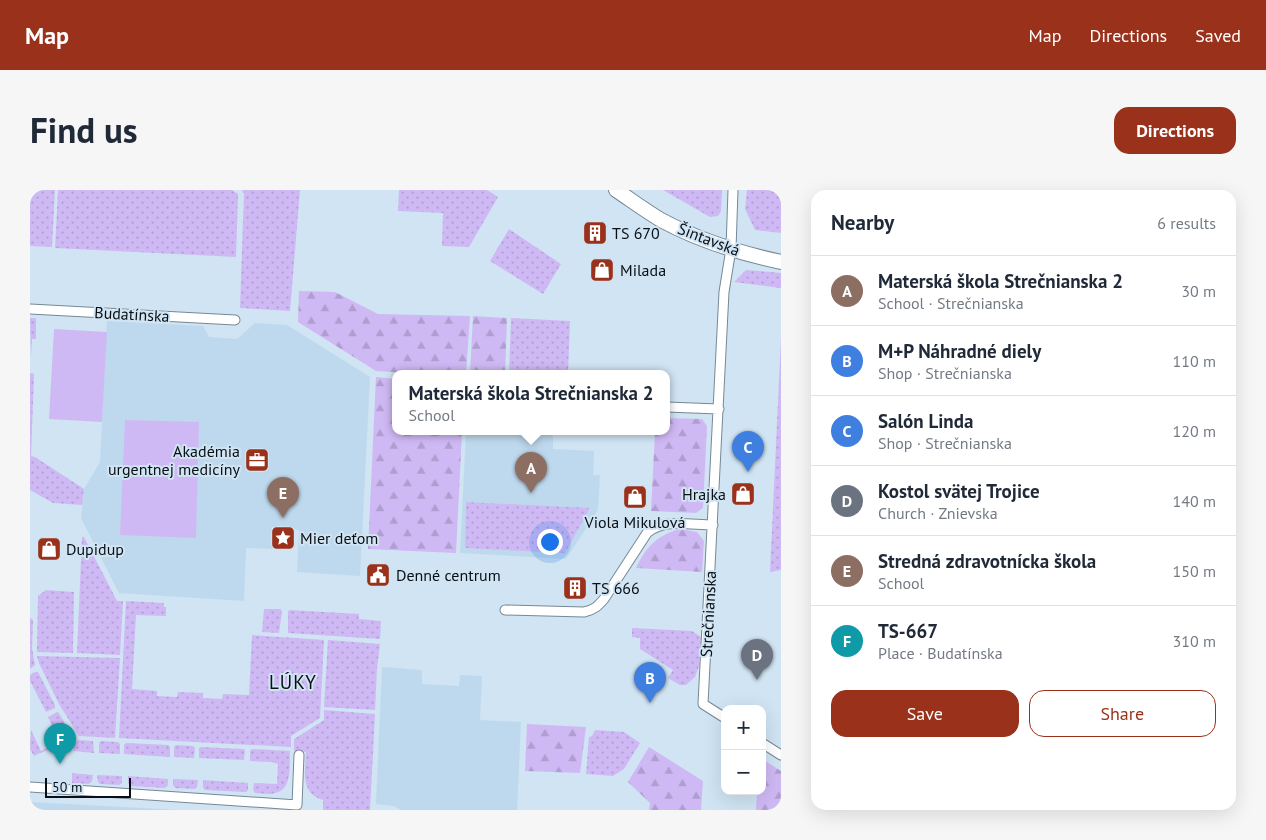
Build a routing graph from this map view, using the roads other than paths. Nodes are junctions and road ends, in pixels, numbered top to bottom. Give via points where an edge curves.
1 (616, 190) edge
2 (733, 190) edge
3 (731, 249) junction
4 (781, 262) edge
5 (30, 309) edge
6 (235, 320) dead end
7 (670, 406) edge
8 (719, 409) junction
9 (713, 525) junction
10 (505, 610) dead end
11 (721, 715) edge
12 (766, 745) edge
13 (299, 755) dead end
14 (781, 755) edge
15 (30, 787) edge

1 - 3 street, Šintavská via 661,220
2 - 3 street, Strečnianska
3 - 4 street, Šintavská
3 - 8 street, Strečnianska via 724,292
5 - 6 street, Budatínska
7 - 8 street
8 - 9 street, Strečnianska
9 - 10 street via 654,526 604,599 592,611
9 - 11 street, Strečnianska via 704,704
12 - 14 street
13 - 15 street via 297,805

